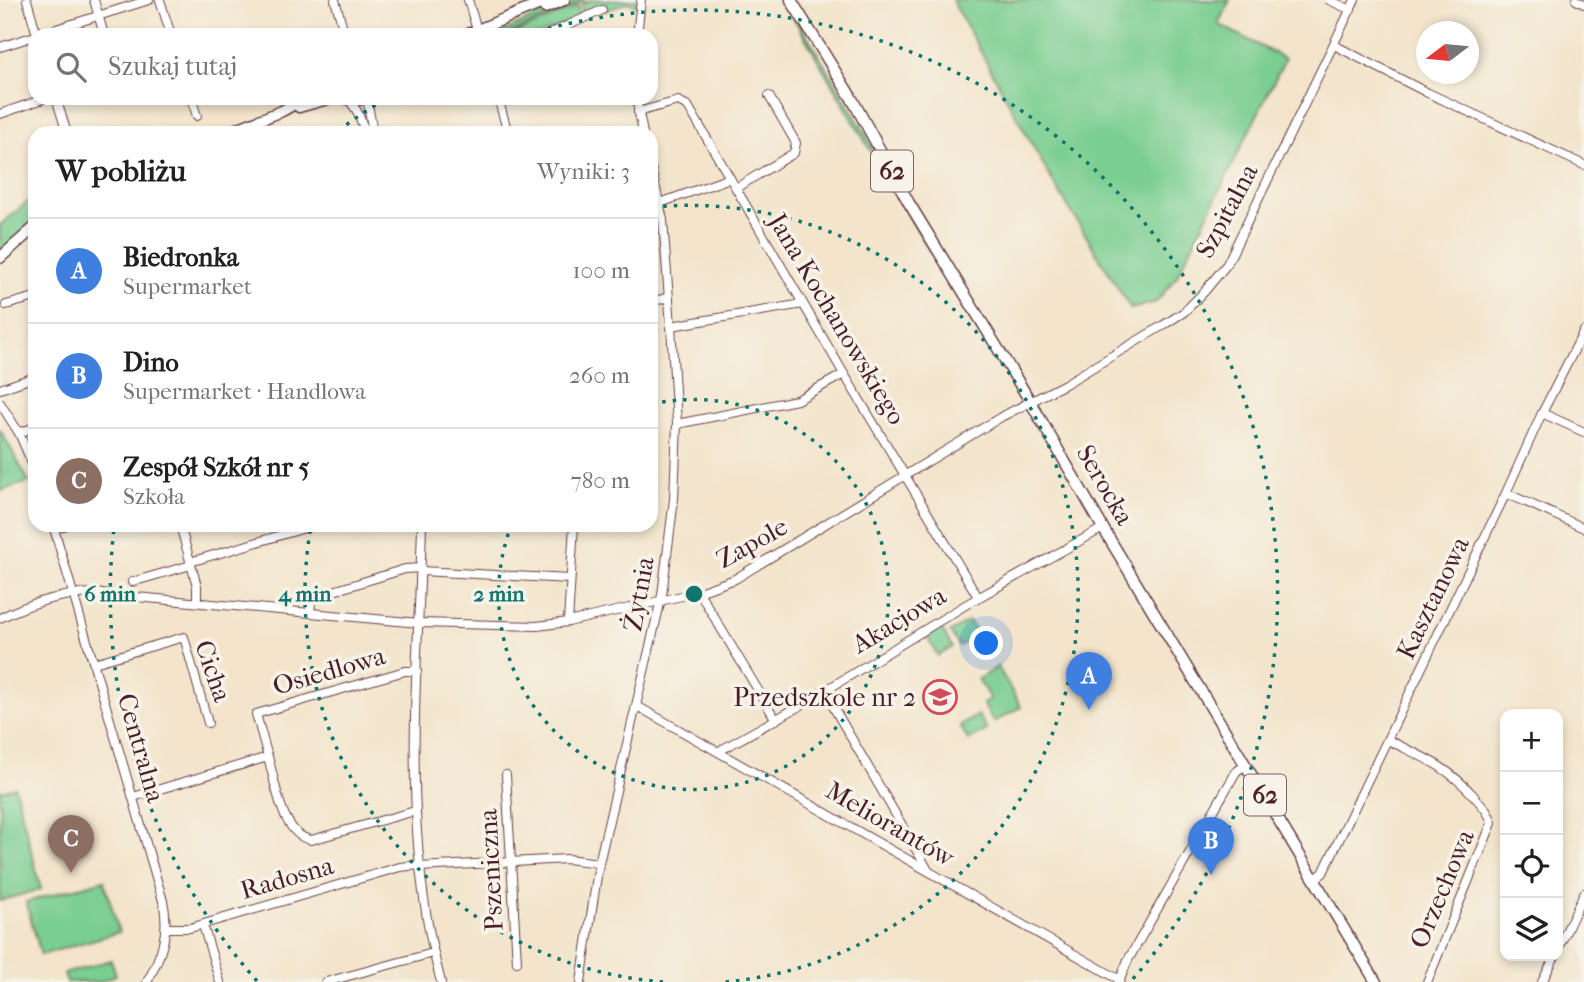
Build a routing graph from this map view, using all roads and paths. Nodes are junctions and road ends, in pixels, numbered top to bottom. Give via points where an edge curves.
1 (27, 0) edge
2 (94, 0) edge
3 (149, 0) edge
4 (160, 0) edge
5 (335, 0) edge
6 (468, 0) edge
7 (550, 0) edge
8 (564, 0) edge
9 (641, 0) edge
10 (1329, 0) edge
11 (1355, 0) edge
12 (1576, 0) edge
13 (794, 3) edge
14 (1584, 4) edge
15 (602, 10) dead end
16 (1351, 10) junction
17 (99, 16) junction
18 (34, 28) edge
19 (59, 28) edge
20 (102, 28) edge
21 (169, 28) edge
22 (343, 28) edge
23 (478, 28) edge
24 (488, 28) edge
25 (490, 28) edge
26 (562, 28) edge
27 (638, 28) edge
28 (28, 38) edge
29 (1334, 46) junction
30 (0, 47) edge
31 (769, 96) dead end
32 (28, 104) edge
33 (58, 105) edge
34 (193, 105) edge
35 (293, 105) edge
36 (305, 105) edge
37 (352, 105) edge
38 (367, 105) edge
39 (500, 105) edge
40 (637, 105) edge
41 (282, 111) junction
42 (638, 112) junction
43 (0, 114) edge
44 (197, 116) dead end
45 (65, 126) edge
46 (244, 126) edge
47 (363, 126) edge
48 (371, 126) edge
49 (506, 126) edge
50 (641, 126) edge
51 (1584, 165) edge
52 (730, 178) junction
53 (736, 188) junction
54 (658, 195) edge
55 (660, 203) junction
56 (28, 233) edge
57 (0, 258) edge
58 (668, 297) junction
59 (28, 298) edge
60 (658, 300) edge
61 (803, 304) junction
62 (6, 305) dead end
63 (671, 326) junction
64 (1583, 336) edge
65 (844, 374) junction
66 (28, 379) edge
67 (0, 389) edge
68 (1030, 401) junction
69 (0, 402) edge
70 (1542, 413) junction
71 (677, 424) junction
72 (28, 430) edge
73 (1584, 432) edge
74 (19, 433) junction
75 (28, 454) edge
76 (905, 475) junction
77 (1506, 493) junction
78 (1584, 527) edge
79 (1103, 528) junction
80 (55, 532) edge
81 (182, 532) edge
82 (293, 532) edge
83 (422, 532) edge
84 (574, 532) edge
85 (191, 564) junction
86 (421, 569) junction
87 (570, 579) junction
88 (132, 582) dead end
89 (699, 592) junction
90 (74, 594) junction
91 (978, 597) junction
92 (197, 601) junction
93 (661, 601) junction
94 (310, 612) junction
95 (0, 618) edge
96 (568, 622) junction
97 (419, 623) junction
98 (94, 663) junction
99 (417, 671) junction
100 (824, 691) junction
101 (637, 706) junction
102 (776, 720) junction
103 (208, 723) dead end
104 (1388, 740) junction
105 (719, 751) junction
106 (268, 757) junction
107 (1246, 764) junction
108 (506, 775) dead end
109 (133, 797) junction
110 (415, 811) junction
111 (511, 861) junction
112 (599, 863) junction
113 (419, 866) junction
114 (928, 870) junction
115 (1315, 879) junction
116 (1584, 893) edge
117 (203, 925) junction
118 (166, 929) junction
119 (1563, 938) edge
120 (433, 953) junction
121 (1552, 961) edge
122 (517, 962) dead end
123 (1120, 981) edge
124 (147, 982) edge
125 (220, 982) edge
126 (326, 982) edge
127 (441, 982) edge
128 (581, 982) edge
129 (1376, 982) edge
130 (1427, 982) edge
131 (1542, 982) edge

1 - 18 street
2 - 17 street
3 - 17 street
4 - 21 street
5 - 22 street
6 - 23 street
7 - 24 main road
8 - 25 main road
9 - 27 street
10 - 16 street
11 - 16 street, Szpitalna
12 - 14 street
13 - 68 main road, Serocka / 62
15 - 26 street
16 - 29 street, Szpitalna
17 - 19 street
17 - 20 street
28 - 30 street
29 - 51 street
29 - 68 street, Szpitalna via 1227,264 1205,292 1160,327
31 - 53 street via 796,143 794,153
32 - 43 street
33 - 45 street
34 - 44 street
35 - 41 main road
36 - 41 main road
37 - 47 street
38 - 48 street
39 - 49 street
40 - 42 street
41 - 46 main road
42 - 50 street
42 - 52 street, Jana Kochanowskiego via 675,101 685,103
52 - 53 street, Jana Kochanowskiego
52 - 55 street
53 - 61 street, Jana Kochanowskiego
54 - 55 street, Żytnia
55 - 58 street, Żytnia
56 - 57 main road
58 - 60 street
58 - 63 street, Żytnia
59 - 62 street
61 - 63 street
61 - 65 street, Jana Kochanowskiego
63 - 71 street, Żytnia
64 - 70 street, Kasztanowa
65 - 71 street via 797,400
65 - 76 street, Jana Kochanowskiego
66 - 67 street
68 - 76 street, Zapole
68 - 79 main road, Serocka / 62
69 - 74 street
70 - 73 street
70 - 77 street, Kasztanowa
71 - 93 street, Żytnia via 674,499
72 - 74 street
74 - 75 street
76 - 89 street, Zapole via 735,579
76 - 91 street, Jana Kochanowskiego
77 - 78 street
77 - 104 street, Kasztanowa
79 - 91 street, Akacjowa
79 - 107 main road, Serocka / 62
80 - 90 street, Centralna
81 - 85 street
82 - 85 street
83 - 86 street
84 - 87 street
85 - 88 street
85 - 92 street
86 - 87 street
86 - 94 street via 405,569 314,597
86 - 97 street
87 - 96 street
89 - 93 street, Zapole
89 - 102 street
90 - 92 street, Zapole
90 - 95 street, Zapole
90 - 98 street, Centralna
91 - 100 street, Akacjowa
92 - 94 street, Zapole
93 - 96 street, Zapole
93 - 101 street, Żytnia
94 - 97 street, Zapole
96 - 97 street, Zapole via 537,626
97 - 99 street
98 - 103 street, Cicha via 184,637
98 - 109 street, Centralna
99 - 106 street, Osiedlowa via 403,671 256,714
99 - 110 street
100 - 102 street, Akacjowa
100 - 114 street
101 - 105 street, Meliorantów
101 - 112 street, Żytnia
102 - 105 street, Akacjowa
104 - 115 street, Kasztanowa via 1324,872
104 - 130 street, Orzechowa via 1444,767 1486,809 1492,823
105 - 114 street, Meliorantów
106 - 109 street
106 - 110 street via 286,821 303,839 311,841
107 - 115 main road, Serocka / 62
107 - 123 street via 1236,772
108 - 111 street, Pszeniczna
109 - 118 street, Centralna via 163,901
110 - 113 street
111 - 112 street, Radosna
111 - 113 street, Radosna
111 - 122 street, Pszeniczna
112 - 128 street, Żytnia
113 - 117 street, Radosna via 400,867
113 - 120 street
114 - 123 street, Meliorantów
115 - 129 main road, Serocka / 62
116 - 119 street
117 - 118 street, Radosna
117 - 125 street
118 - 124 street, Centralna via 161,954
120 - 126 street
120 - 127 street
121 - 131 street

